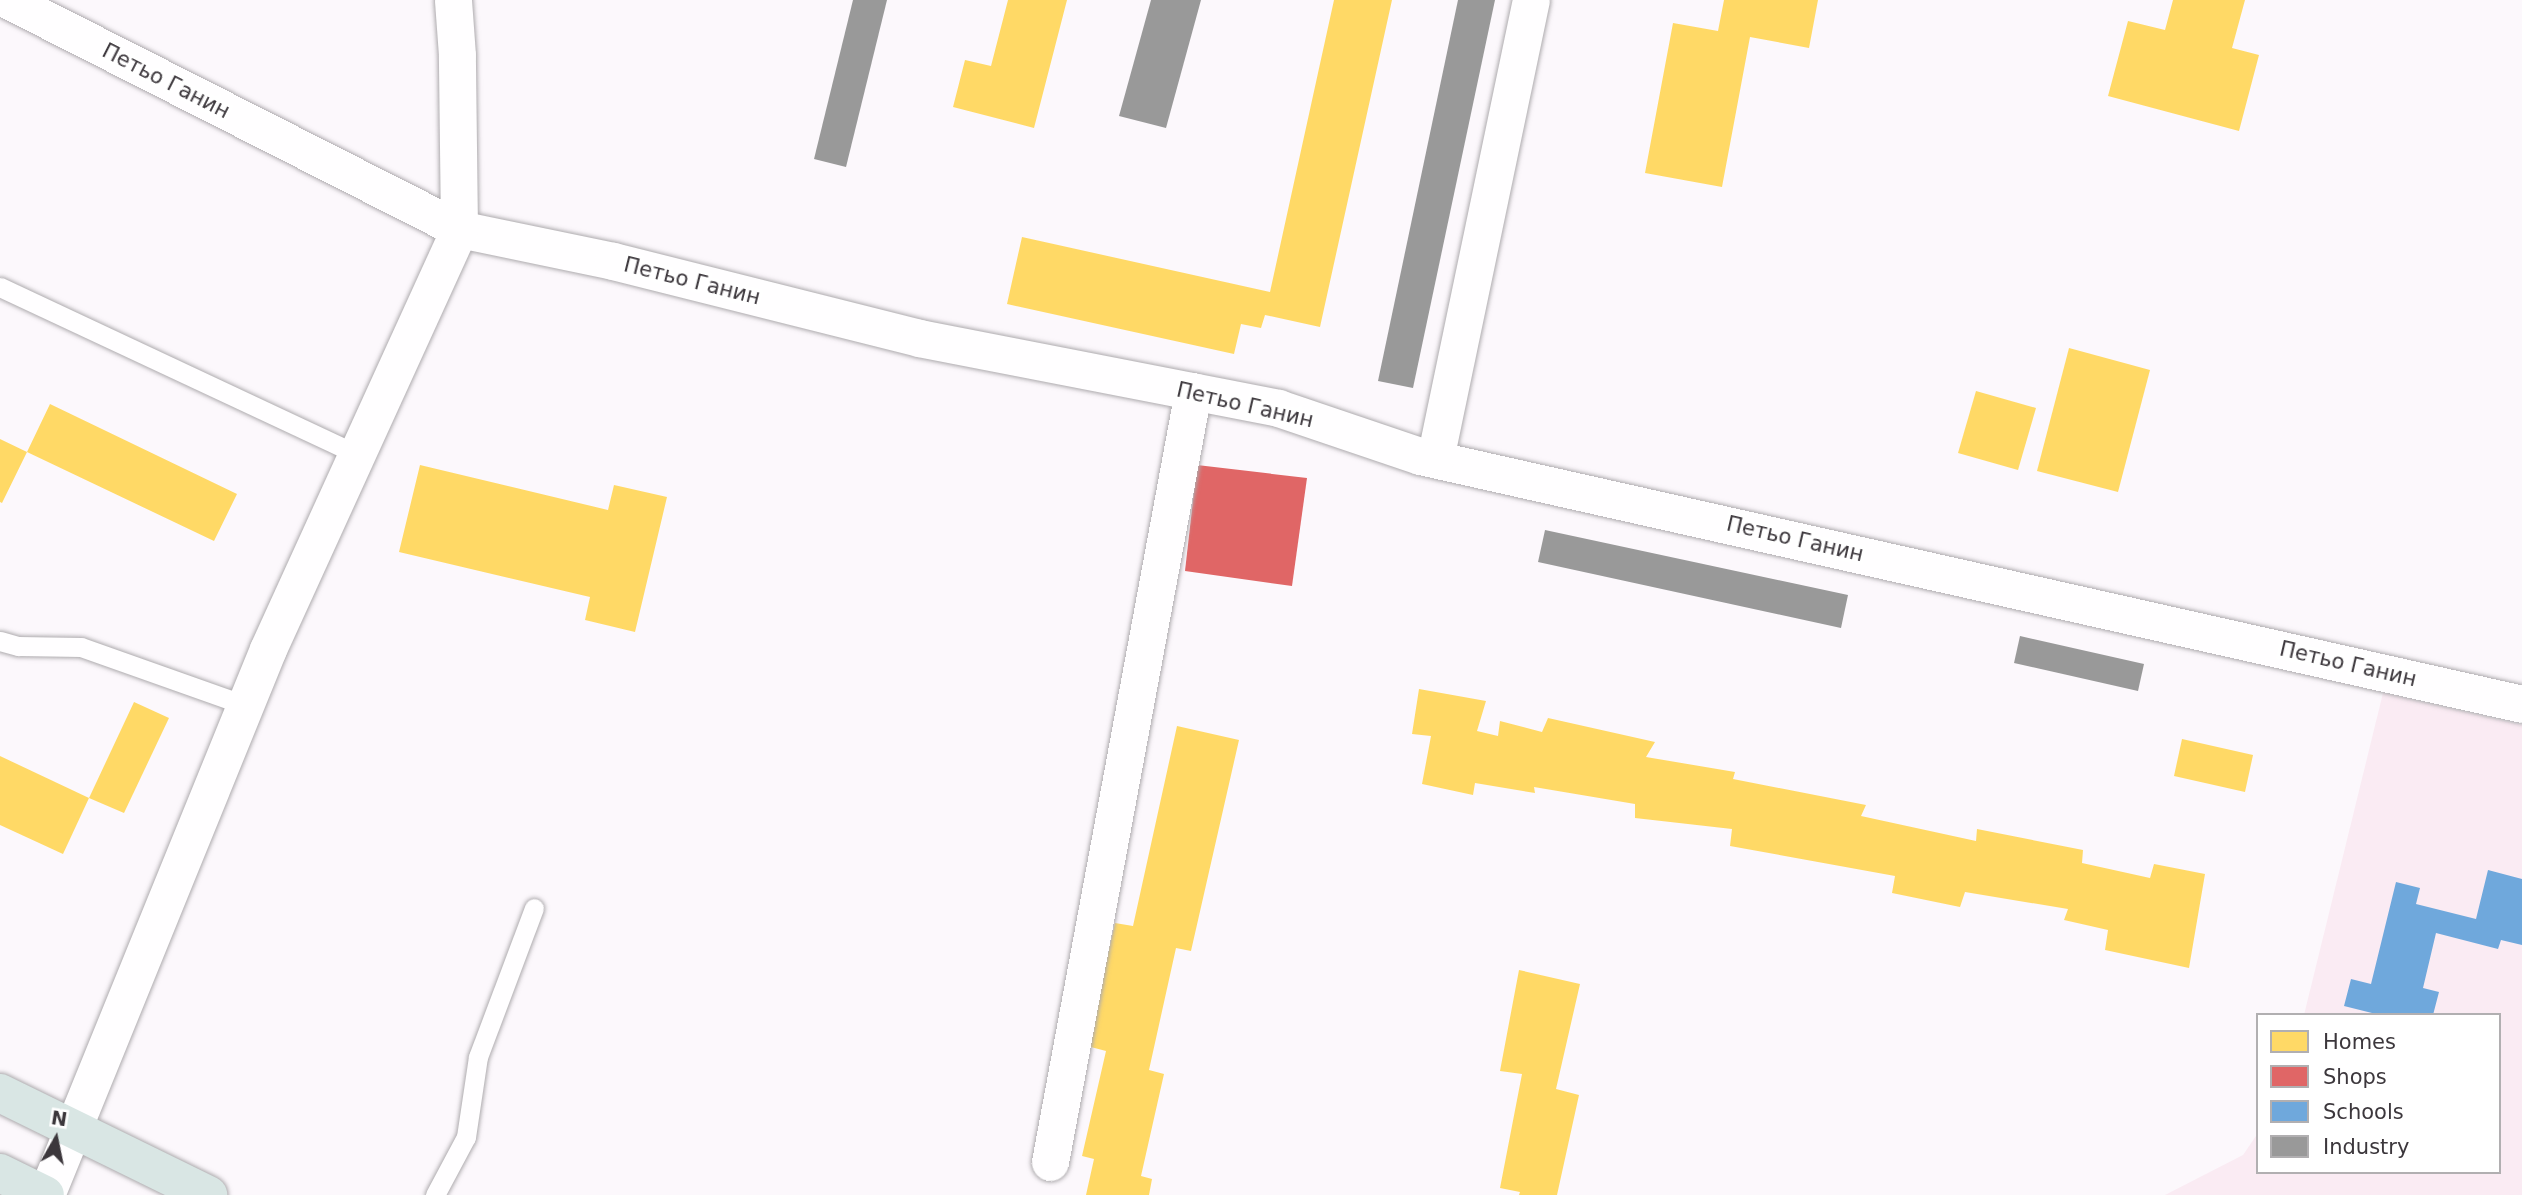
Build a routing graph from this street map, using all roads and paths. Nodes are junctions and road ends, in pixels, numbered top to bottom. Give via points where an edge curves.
1 (8, 0) edge
2 (453, 0) edge
3 (1531, 0) edge
4 (459, 229) junction
5 (0, 287) edge
6 (1193, 391) junction
7 (356, 454) junction
8 (1435, 459) junction
9 (0, 641) edge
10 (2522, 704) edge
11 (245, 705) junction
12 (534, 908) dead end
13 (0, 1093) edge
14 (71, 1128) junction
15 (1050, 1163) dead end
16 (0, 1173) edge
17 (45, 1195) edge
18 (208, 1195) edge
19 (435, 1195) edge

1 - 4 street, Петьо Ганин
2 - 4 street
3 - 8 street
4 - 6 street, Петьо Ганин via 613,261 919,338
4 - 7 street
5 - 7 lane
6 - 8 street, Петьо Ганин via 1278,408
6 - 15 street
7 - 11 street
8 - 10 street, Петьо Ганин
9 - 11 lane via 18,646 81,647
11 - 14 street
12 - 19 lane via 478,1057 466,1138
13 - 14 main road
14 - 17 street
14 - 18 main road
16 - 17 main road

